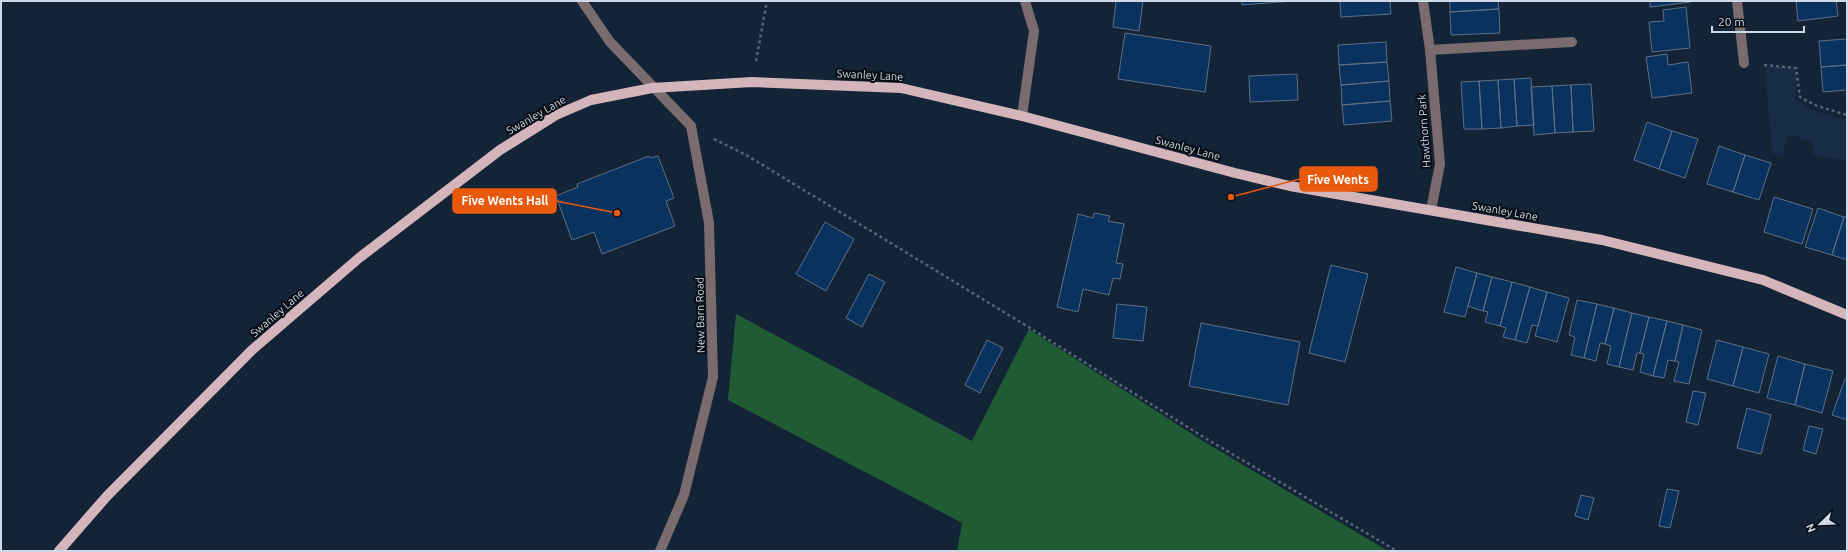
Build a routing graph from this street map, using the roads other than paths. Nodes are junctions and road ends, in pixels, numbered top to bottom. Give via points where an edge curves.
1 (582, 1) edge
2 (1025, 1) edge
3 (1423, 1) edge
4 (1737, 1) edge
5 (1572, 42) dead end
6 (1430, 50) junction
7 (1744, 63) road end
8 (652, 88) junction
9 (1022, 116) junction
10 (1431, 210) junction
11 (1847, 315) edge
12 (59, 551) edge
13 (660, 551) edge

1 - 8 street via 610,42
2 - 9 street via 1034,31
3 - 6 street, Hawthorn Park
4 - 7 street
5 - 6 street
6 - 10 street, Hawthorn Park via 1440,164
8 - 9 main road, Swanley Lane via 752,82 901,88
8 - 12 main road, Swanley Lane via 591,100 556,115 500,150 359,258 252,350 107,496
8 - 13 street, New Barn Road via 691,126 709,223 713,377 684,495
9 - 10 main road, Swanley Lane via 1290,186
10 - 11 main road, Swanley Lane via 1602,240 1763,280

